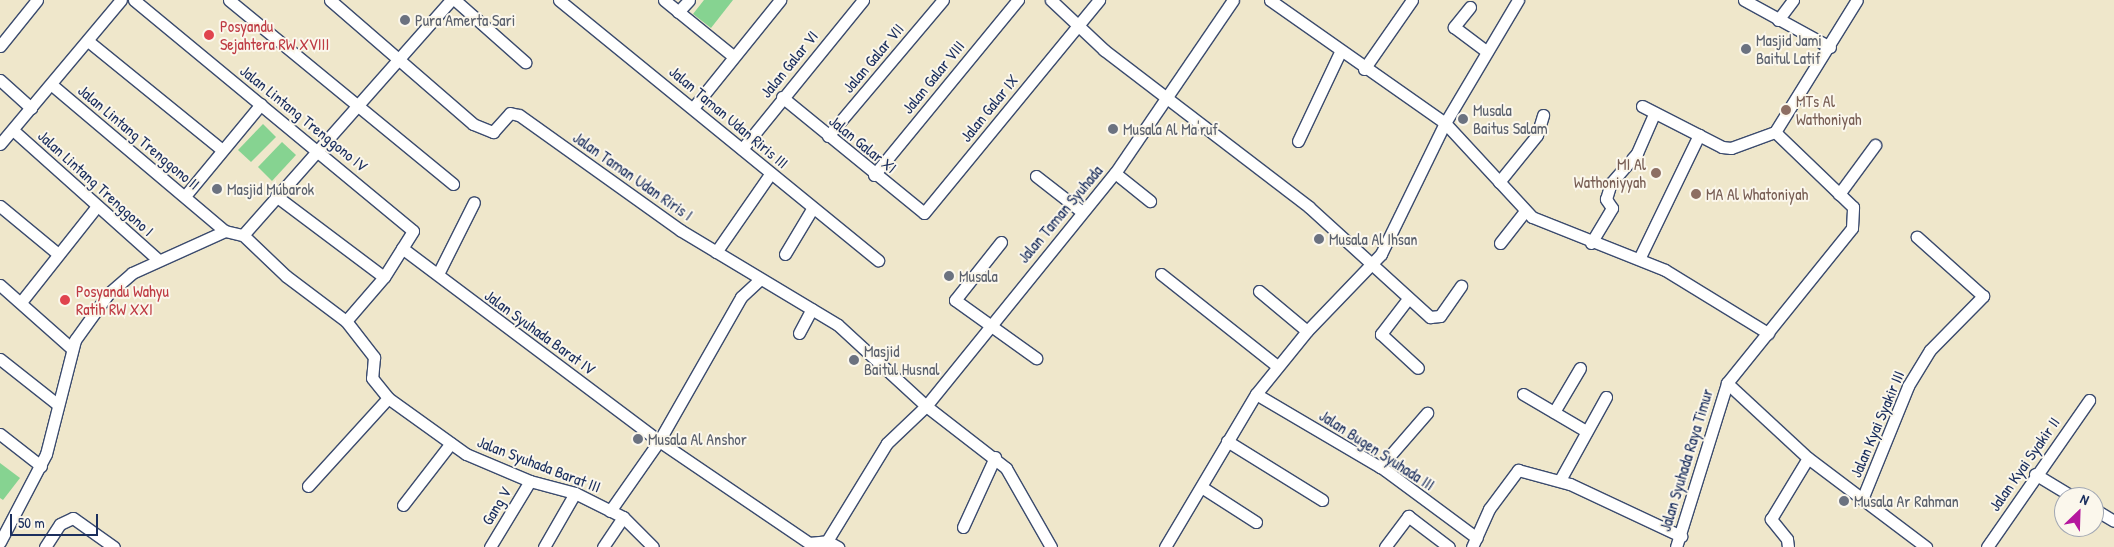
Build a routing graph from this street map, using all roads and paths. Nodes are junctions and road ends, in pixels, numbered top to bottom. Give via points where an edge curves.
1 (37, 0) edge
2 (121, 0) edge
3 (134, 0) edge
4 (229, 0) edge
5 (330, 0) edge
6 (451, 0) edge
7 (455, 0) edge
8 (559, 0) edge
9 (664, 0) edge
10 (689, 0) edge
11 (780, 0) edge
12 (863, 0) edge
13 (943, 0) edge
14 (1018, 0) edge
15 (1051, 0) edge
16 (1099, 0) edge
17 (1233, 0) edge
18 (1270, 0) edge
19 (1412, 0) edge
20 (1518, 0) edge
21 (1744, 0) edge
22 (1793, 0) edge
23 (1857, 0) edge
24 (1470, 7) dead end
25 (678, 12) junction
26 (1778, 20) junction
27 (1084, 30) junction
28 (88, 41) junction
29 (0, 46) edge
30 (1830, 47) junction
31 (1485, 50) junction
32 (1340, 52) junction
33 (733, 56) junction
34 (400, 60) junction
35 (525, 62) dead end
36 (1364, 69) junction
37 (0, 80) edge
38 (52, 85) junction
39 (782, 97) junction
40 (1169, 98) junction
41 (261, 104) junction
42 (356, 105) junction
43 (1642, 106) dead end
44 (31, 108) junction
45 (694, 108) junction
46 (1543, 114) dead end
47 (1654, 114) junction
48 (1444, 123) junction
49 (14, 131) junction
50 (1775, 132) junction
51 (1699, 135) junction
52 (828, 136) junction
53 (1298, 141) dead end
54 (0, 144) edge
55 (1875, 145) dead end
56 (221, 149) junction
57 (742, 149) junction
58 (317, 150) junction
59 (771, 173) junction
60 (1115, 174) junction
61 (874, 175) junction
62 (1036, 176) dead end
63 (1499, 182) junction
64 (453, 184) dead end
65 (1839, 194) junction
66 (185, 196) junction
67 (276, 196) junction
68 (1150, 201) dead end
69 (474, 202) dead end
70 (0, 206) edge
71 (97, 206) junction
72 (812, 209) junction
73 (1082, 212) junction
74 (1524, 212) junction
75 (924, 213) joint
76 (226, 231) junction
77 (243, 235) junction
78 (1918, 237) dead end
79 (1000, 242) dead end
80 (1500, 243) dead end
81 (1591, 243) junction
82 (402, 248) junction
83 (716, 252) junction
84 (58, 254) junction
85 (785, 254) dead end
86 (156, 259) junction
87 (1639, 259) junction
88 (878, 260) dead end
89 (1368, 264) junction
90 (438, 274) junction
91 (1161, 274) dead end
92 (384, 277) junction
93 (759, 280) junction
94 (0, 285) edge
95 (1461, 286) dead end
96 (1259, 291) dead end
97 (1407, 300) junction
98 (21, 302) junction
99 (812, 309) junction
100 (346, 321) junction
101 (990, 324) junction
102 (1307, 331) junction
103 (799, 333) dead end
104 (1768, 333) junction
105 (70, 347) junction
106 (1036, 358) dead end
107 (0, 359) edge
108 (1278, 366) junction
109 (1418, 368) dead end
110 (1580, 368) dead end
111 (1727, 383) junction
112 (1256, 394) junction
113 (1523, 394) dead end
114 (1606, 397) dead end
115 (388, 398) junction
116 (2089, 400) dead end
117 (57, 404) junction
118 (926, 406) junction
119 (1554, 412) junction
120 (1426, 413) dead end
121 (1586, 431) junction
122 (1, 436) edge
123 (659, 441) junction
124 (1227, 441) junction
125 (451, 443) junction
126 (995, 457) junction
127 (1808, 458) junction
128 (41, 466) junction
129 (1380, 467) junction
130 (2035, 474) junction
131 (1560, 480) junction
132 (530, 482) junction
133 (308, 486) dead end
134 (2057, 487) edge
135 (1203, 488) junction
136 (575, 493) junction
137 (1863, 497) junction
138 (1322, 500) dead end
139 (403, 505) dead end
140 (610, 511) junction
141 (622, 517) junction
142 (1256, 522) dead end
143 (963, 527) dead end
144 (827, 541) junction
145 (0, 542) edge
146 (1474, 542) edge
147 (1678, 542) edge
148 (808, 545) edge
149 (45, 547) edge
150 (114, 547) edge
151 (490, 547) edge
152 (544, 547) edge
153 (603, 547) edge
154 (654, 547) edge
155 (838, 547) edge
156 (1051, 547) edge
157 (1165, 547) edge
158 (1385, 547) edge
159 (1450, 547) edge
160 (1788, 547) edge
161 (1926, 547) edge
162 (1987, 547) edge

1 - 29 street
2 - 28 street
3 - 41 street, Jalan Lintang Trenggono IV
4 - 42 street
5 - 34 street, Jalan Taman Udan Riris I
6 - 34 street
7 - 35 street
8 - 45 street, Jalan Taman Udan Riris III
9 - 25 street
10 - 25 street
11 - 33 street
12 - 39 street, Jalan Galar VI
13 - 52 street, Jalan Galar VII
14 - 61 street, Jalan Galar VIII
15 - 27 street
16 - 27 street, Jalan Galar IX
17 - 40 street, Jalan Taman Syuhada
18 - 32 street
19 - 36 street
20 - 31 street
21 - 26 street
22 - 26 street
23 - 30 street
24 - 31 street via 1454,26
25 - 33 street
26 - 30 street
27 - 40 street
27 - 75 street, Jalan Galar IX
28 - 38 street
28 - 56 street
30 - 50 street
31 - 48 street
32 - 36 street
32 - 53 street
33 - 45 street
34 - 42 street
34 - 83 street, Jalan Taman Udan Riris I via 488,130 510,113 519,114
36 - 48 street
37 - 44 street
38 - 44 street
38 - 66 street, Jalan Lintang Trenggono II
39 - 52 street, Jalan Galar XI
39 - 57 street, Jalan Galar VI
40 - 60 street, Jalan Taman Syuhada
40 - 89 street via 1310,207
41 - 56 street
41 - 58 street, Jalan Lintang Trenggono IV
42 - 58 street
42 - 64 street
43 - 47 street
44 - 49 street
45 - 57 street, Jalan Taman Udan Riris III
46 - 63 street via 1537,135
47 - 51 street
47 - 81 street via 1638,154 1611,183 1606,199 1612,208
48 - 63 street
48 - 89 street via 1380,254
49 - 54 street
49 - 71 street, Jalan Lintang Trenggono I
50 - 51 street via 1731,148
50 - 65 street
51 - 87 street
52 - 61 street, Jalan Galar XI
55 - 65 street
56 - 66 street
57 - 59 street, Jalan Taman Udan Riris III
58 - 67 street
58 - 82 street, Jalan Lintang Trenggono IV via 406,223 413,235
59 - 72 street, Jalan Taman Udan Riris III
59 - 83 street
60 - 68 street
60 - 73 street, Jalan Taman Syuhada
61 - 75 street, Jalan Galar XI
62 - 73 street
63 - 74 street
65 - 104 street, Jalan Syuhada Raya Timur via 1856,213 1852,228
66 - 76 street, Jalan Lintang Trenggono II
67 - 77 street
67 - 92 street
69 - 90 street
70 - 84 street
71 - 84 street
71 - 86 street, Jalan Lintang Trenggono I
72 - 85 street
72 - 88 street, Jalan Taman Udan Riris III
73 - 101 street, Jalan Taman Syuhada
74 - 80 street
74 - 81 street
76 - 77 street, Jalan Lintang Trenggono II
76 - 86 street
77 - 100 street via 286,276
78 - 137 street, Jalan Kyai Syakir III via 1983,296 1930,350 1908,386
79 - 101 street via 955,300
81 - 87 street
82 - 90 street, Jalan Syuhada Barat IV
82 - 92 street
83 - 93 street, Jalan Taman Udan Riris I
84 - 98 street
86 - 105 street via 108,294
87 - 104 street
89 - 97 street
89 - 102 street
90 - 123 street, Jalan Syuhada Barat IV via 491,320
91 - 108 street
92 - 100 street
93 - 99 street, Jalan Taman Udan Riris I
93 - 123 street via 741,297
94 - 98 street
95 - 97 street via 1437,318
96 - 102 street
97 - 109 street via 1381,334
98 - 105 street
99 - 103 street
99 - 118 street, Jalan Taman Udan Riris I via 881,360
100 - 115 street, Jalan Syuhada Barat III via 371,352 372,378
101 - 106 street
101 - 118 street, Jalan Taman Syuhada
102 - 108 street
104 - 111 street, Jalan Syuhada Raya Timur
105 - 117 street
107 - 117 street
108 - 112 street
110 - 119 street
111 - 127 street
111 - 147 street, Jalan Syuhada Raya Timur via 1714,413
112 - 124 street
112 - 129 street, Jalan Bugen Syuhada III
113 - 119 street
114 - 121 street
115 - 125 street, Jalan Syuhada Barat III
115 - 133 street
116 - 130 street, Jalan Kyai Syakir II
117 - 128 street
118 - 126 street
118 - 144 street via 887,443
119 - 121 street
120 - 129 street
121 - 131 street
122 - 128 street
123 - 140 street
123 - 148 street, Jalan Syuhada Barat IV
124 - 135 street
124 - 138 street
125 - 132 street, Jalan Syuhada Barat III via 466,454
125 - 139 street
126 - 143 street
126 - 156 street via 1006,468
127 - 137 street
127 - 160 street via 1771,516
128 - 145 street
129 - 146 street, Jalan Bugen Syuhada III
130 - 134 street
130 - 162 street, Jalan Kyai Syakir II
131 - 146 street via 1514,472 1489,509
131 - 147 street
132 - 136 street, Jalan Syuhada Barat III
132 - 151 street, Gang V
135 - 142 street
135 - 157 street
136 - 140 street, Jalan Syuhada Barat III
136 - 152 street
137 - 161 street
140 - 141 street, Jalan Syuhada Barat III
141 - 153 street
141 - 154 street, Jalan Syuhada Barat III
144 - 148 street, Jalan Syuhada Barat IV
144 - 155 street
149 - 150 street via 60,524 73,518
158 - 159 street via 1408,516

